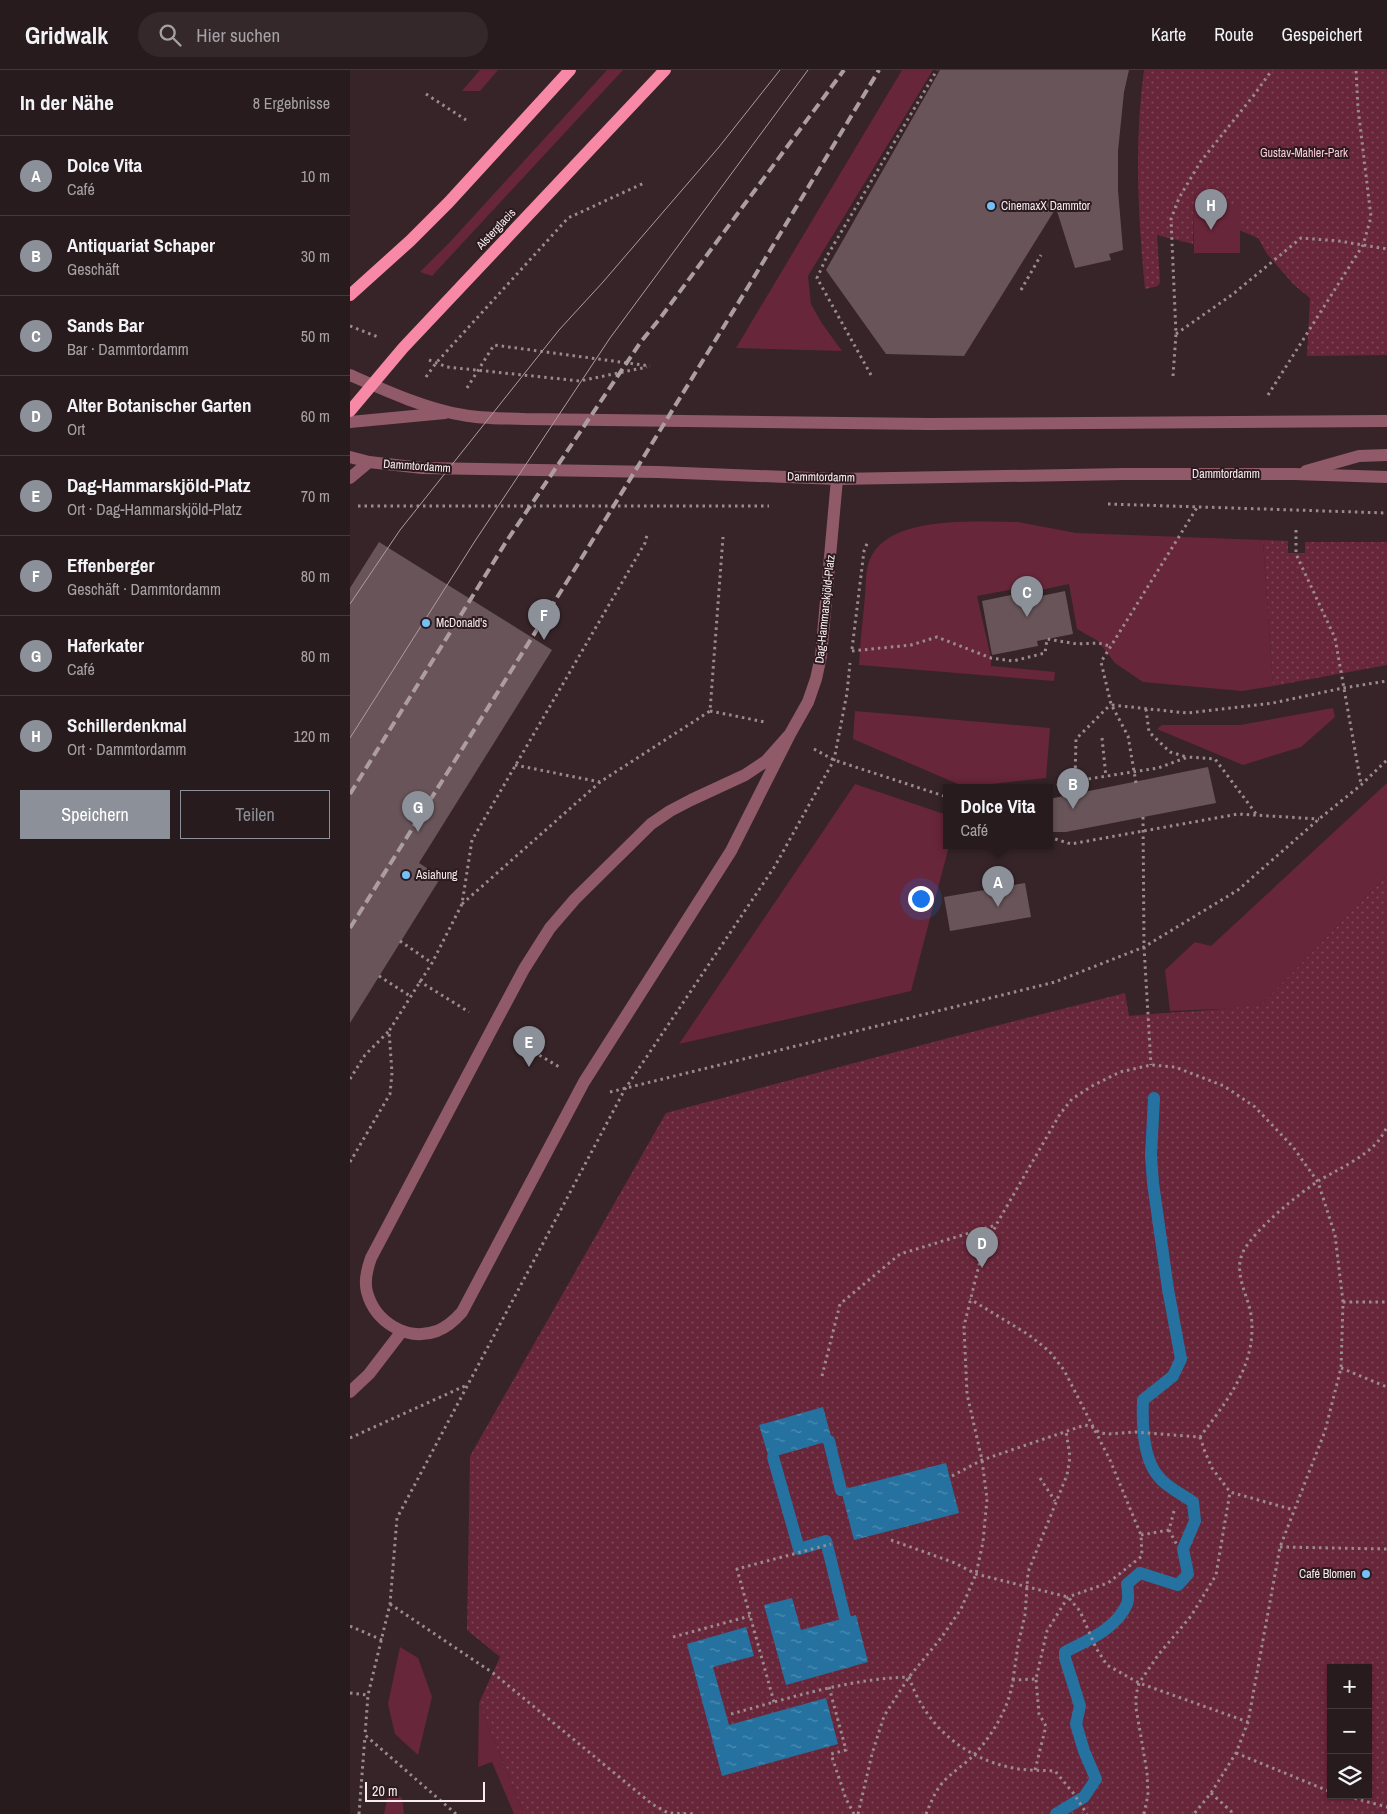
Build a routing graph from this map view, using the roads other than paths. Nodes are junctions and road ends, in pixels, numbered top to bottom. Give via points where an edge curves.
1 (570, 70) edge
2 (665, 70) edge
3 (350, 295) edge
4 (350, 375) edge
5 (372, 385) junction
6 (350, 411) edge
7 (452, 413) junction
8 (1387, 421) edge
9 (350, 422) edge
10 (1387, 455) edge
11 (350, 457) edge
12 (369, 462) junction
13 (1294, 474) junction
14 (1387, 477) edge
15 (350, 478) edge
16 (837, 479) junction
17 (790, 734) junction
18 (402, 1331) junction
19 (350, 1392) edge

1 - 3 main road via 450,202
2 - 5 main road, Alsterglacis via 426,322
4 - 5 street
5 - 6 main road, Alsterglacis
5 - 7 street
7 - 8 street via 525,419 929,424
7 - 9 street
10 - 13 street, Dammtordamm via 1358,456
11 - 12 street, Dammtordamm
12 - 15 street
12 - 16 street, Dammtordamm via 422,468
13 - 14 street, Dammtordamm
13 - 16 street, Dammtordamm
16 - 17 street, Dag-Hammarskjöld-Platz via 821,656 813,691
17 - 18 street, Dag-Hammarskjöld-Platz via 730,850 584,1082 462,1312 437,1331 419,1334
17 - 18 street, Dag-Hammarskjöld-Platz via 766,761 745,775 691,800 651,824 550,928 524,969 371,1258 366,1272 366,1291 385,1322
18 - 19 street

